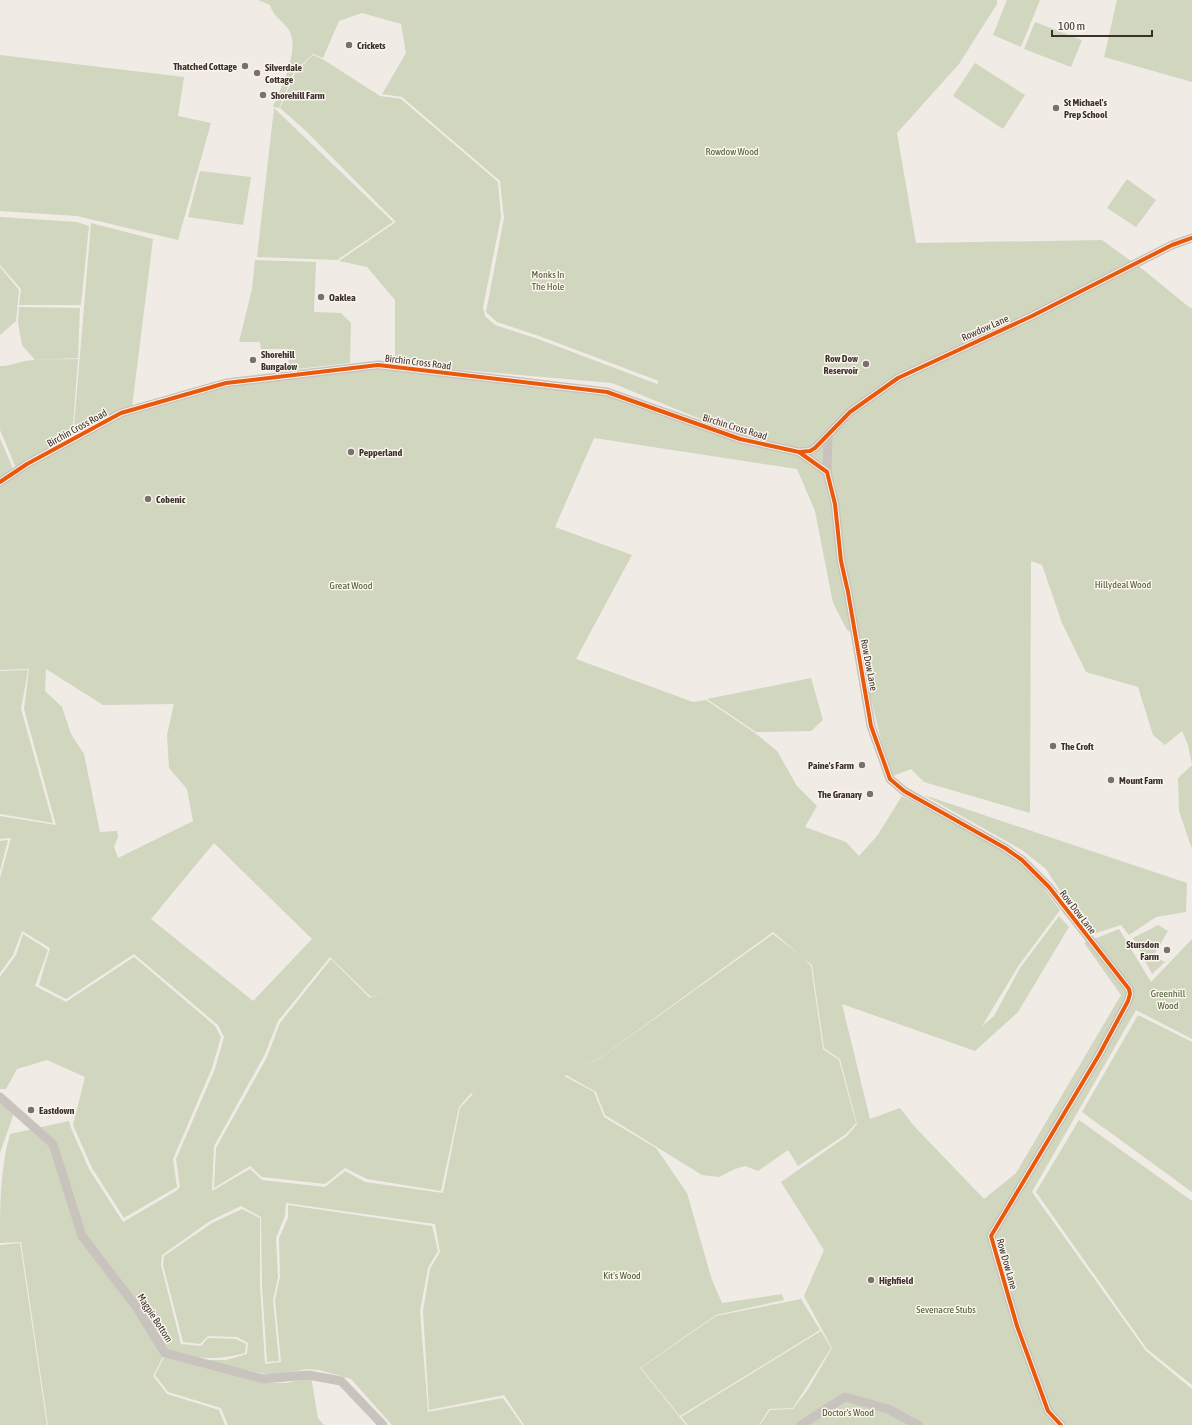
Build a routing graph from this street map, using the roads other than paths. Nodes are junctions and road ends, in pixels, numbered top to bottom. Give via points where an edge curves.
1 (1192, 238) edge
2 (828, 435) junction
3 (800, 452) junction
4 (827, 472) junction
5 (0, 482) edge
6 (0, 1097) edge
7 (383, 1425) edge
8 (801, 1425) edge
9 (918, 1425) edge
10 (1061, 1425) edge

1 - 2 street, Rowdow Lane via 1172,245 1032,316 898,378 850,412
2 - 3 street, Rowdow Lane via 815,448
2 - 4 street, Row Dow Lane
3 - 4 street
3 - 5 street, Birchin Cross Road via 740,439 607,392 378,365 226,383 121,413
4 - 10 street, Row Dow Lane via 835,504 841,561 871,726 890,779 904,791 1006,848 1022,860 1049,888 1129,989 1128,1001 1099,1055 991,1236 1017,1326 1048,1411
6 - 7 street, Magpie Bottom via 53,1144 82,1236 135,1305 165,1353 264,1379 308,1375 341,1382
8 - 9 street via 845,1397 888,1409

